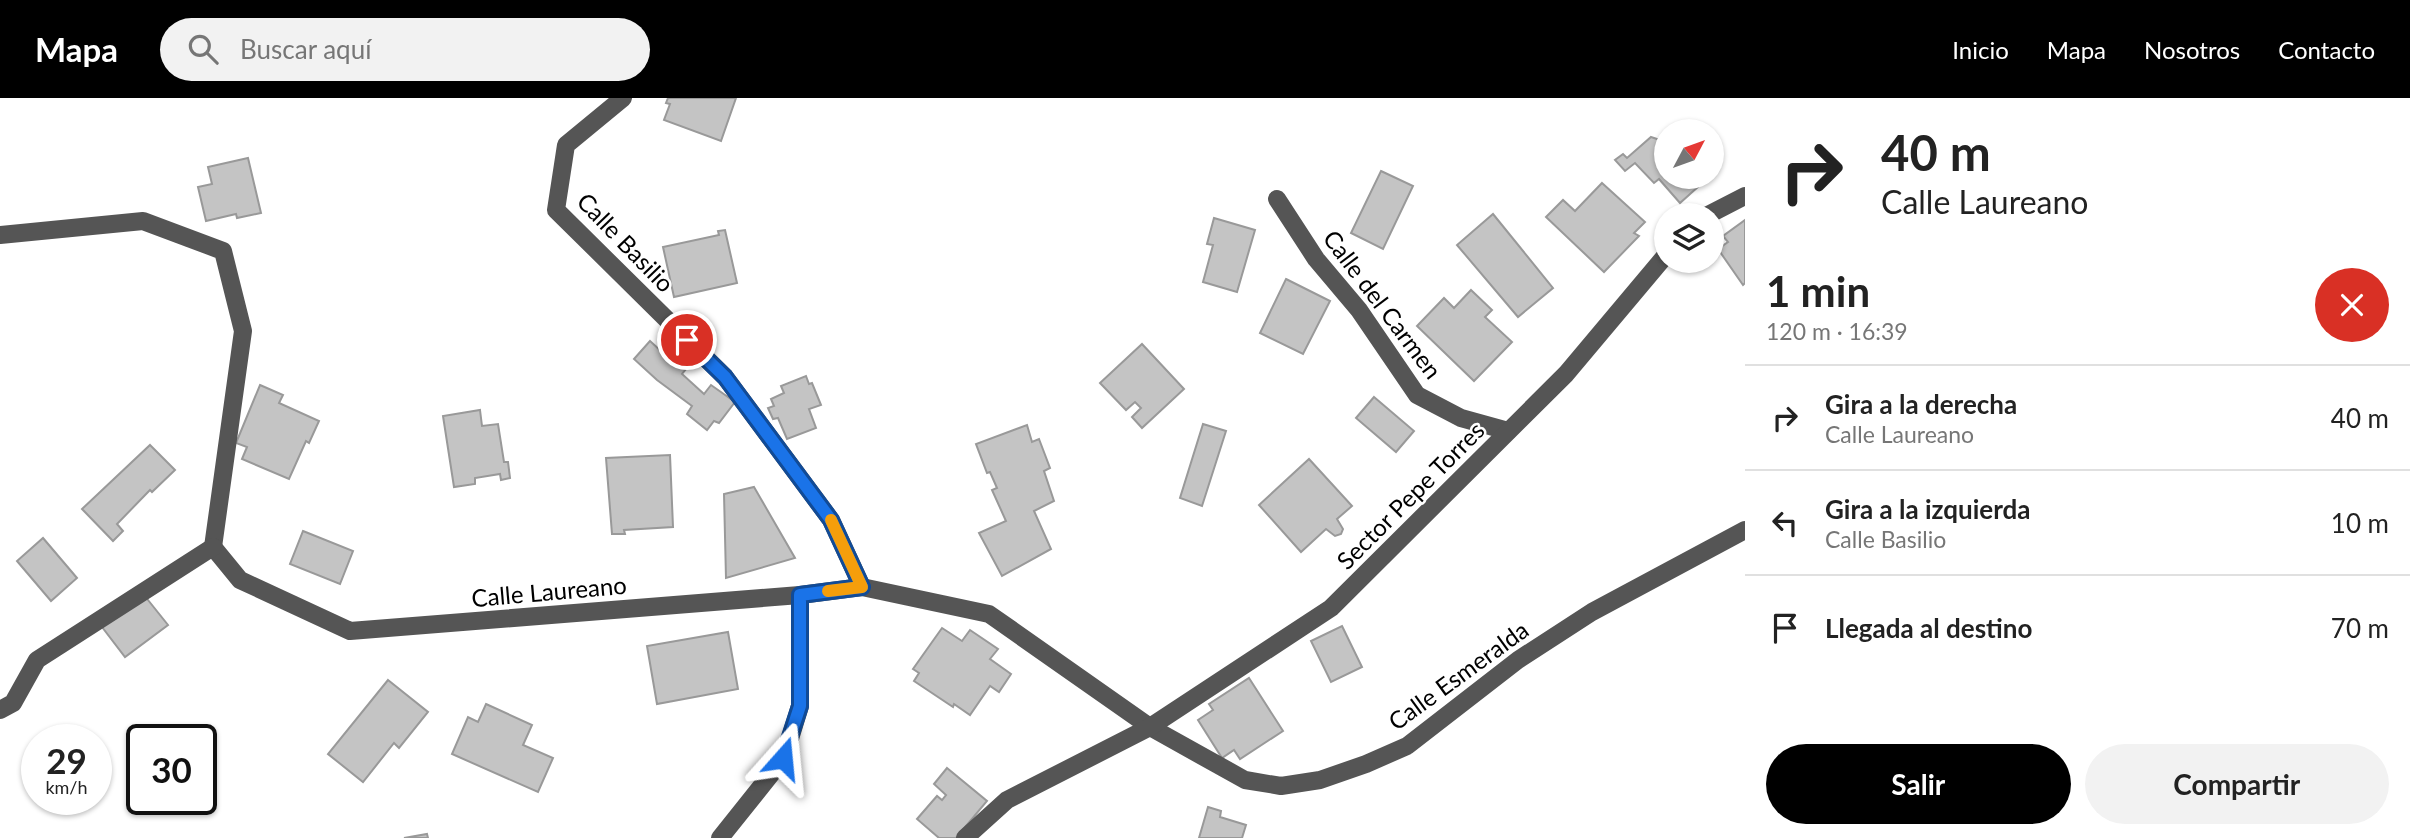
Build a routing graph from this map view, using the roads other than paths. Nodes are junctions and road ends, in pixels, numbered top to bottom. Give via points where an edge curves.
1 (623, 98) edge
2 (1745, 196) edge
3 (1277, 199) dead end
4 (1724, 207) edge
5 (0, 235) edge
6 (1654, 269) edge
7 (1508, 431) junction
8 (1745, 530) edge
9 (213, 547) junction
10 (862, 587) junction
11 (800, 595) junction
12 (0, 710) edge
13 (1150, 727) junction
14 (720, 838) edge
15 (965, 838) edge

1 - 10 street, Calle Basilio via 566,145 556,210 725,377 831,520
2 - 4 street
3 - 7 street, Calle del Carmen via 1417,395 1461,418
5 - 9 street via 143,221 223,251 243,331
6 - 7 street, Sector Pepe Torres via 1566,374
7 - 13 street, Sector Pepe Torres via 1331,608
8 - 13 street, Calle Esmeralda via 1592,612 1518,660 1407,746 1320,780 1280,786 1245,780
9 - 11 street, Calle Laureano via 240,580 349,631
9 - 12 street via 37,660 13,703
10 - 11 street, Calle Laureano
10 - 13 street, Calle Laureano via 989,614
11 - 14 street via 800,706 788,745 783,758
13 - 15 street, Sector Pepe Torres via 1007,800

